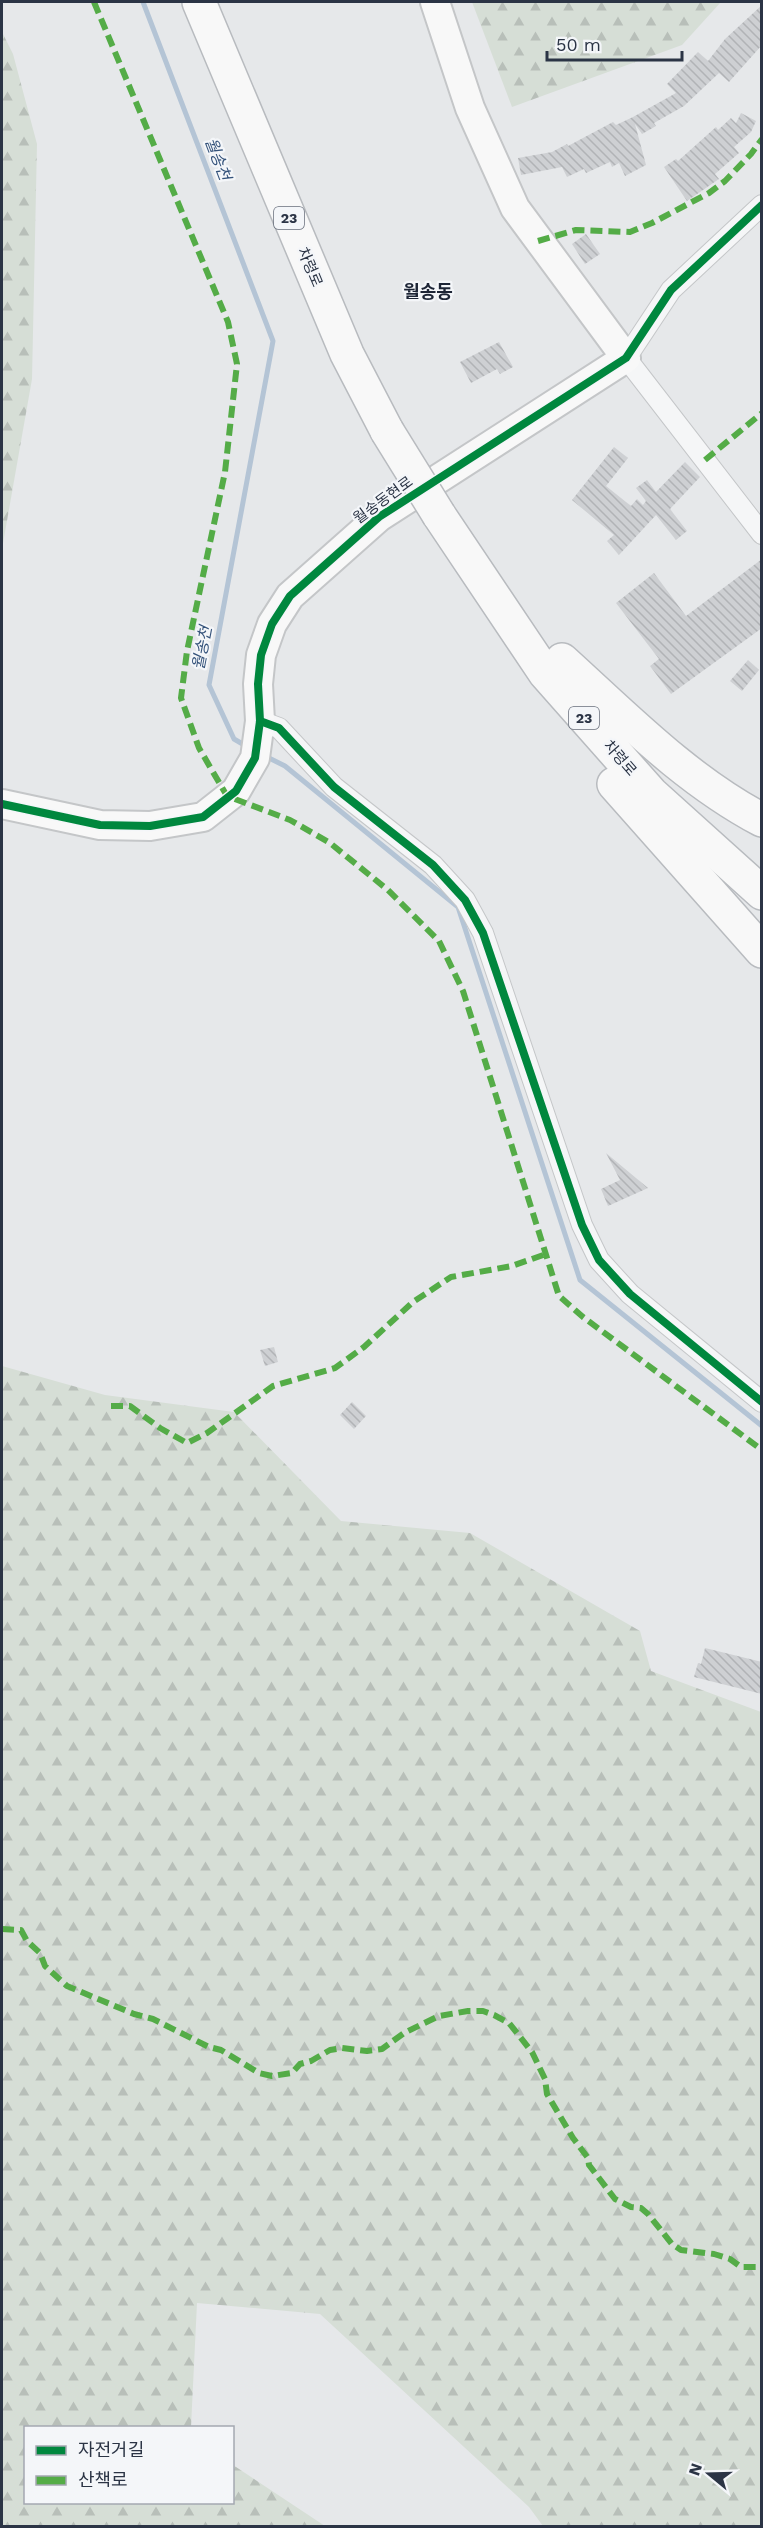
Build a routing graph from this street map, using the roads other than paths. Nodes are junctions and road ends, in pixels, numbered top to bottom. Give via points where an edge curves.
1 (198, 2) edge
2 (222, 2) edge
3 (435, 2) edge
4 (762, 205) edge
5 (626, 358) junction
6 (396, 426) junction
7 (762, 534) edge
8 (554, 666) junction
9 (259, 729) junction
10 (2, 804) edge
11 (762, 820) edge
12 (762, 864) edge
13 (762, 893) edge
14 (762, 951) edge
15 (762, 1402) edge

1 - 6 highway, 차령로 / 23 via 347,354
2 - 6 highway, 차령로 / 23 via 367,344
3 - 5 street via 470,108 515,208
4 - 5 street via 671,290
5 - 7 street
5 - 9 street, 월송동현로 via 379,517 290,596 272,624 261,655
6 - 8 highway, 차령로 / 23, bridge
8 - 11 highway via 682,768
8 - 12 highway, 차령로 / 23 via 666,778
8 - 13 highway, 차령로 / 23 via 651,794
8 - 14 highway via 614,785
9 - 10 street via 255,758 236,791 203,817 150,826 100,825
9 - 15 street via 279,728 334,787 433,865 465,900 483,933 582,1225 599,1260 630,1294

